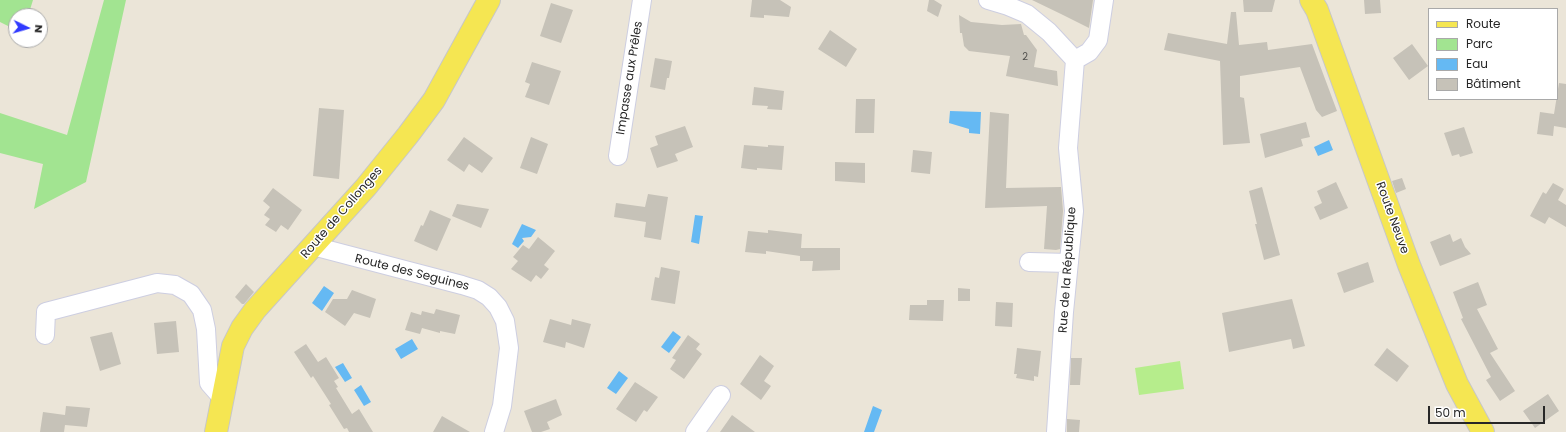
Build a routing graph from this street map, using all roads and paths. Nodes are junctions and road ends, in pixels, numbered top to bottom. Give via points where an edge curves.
1 (489, 0) edge
2 (642, 0) edge
3 (988, 0) edge
4 (1104, 0) edge
5 (1311, 0) edge
6 (1008, 3) edge
7 (1075, 60) junction
8 (618, 156) dead end
9 (313, 246) junction
10 (1030, 262) dead end
11 (1069, 263) junction
12 (45, 335) dead end
13 (722, 395) dead end
14 (223, 399) junction
15 (216, 432) edge
16 (494, 432) edge
17 (695, 432) edge
18 (1056, 432) edge
19 (1483, 432) edge

1 - 9 main road, Route de Collonges via 434,100 366,187
2 - 8 street, Impasse aux Prêles
3 - 6 street
4 - 7 street via 1098,40 1089,52
5 - 19 main road, Route Neuve via 1317,10 1412,272 1457,384
6 - 7 street via 1049,32
7 - 11 street, Rue de la République via 1068,148 1074,211
9 - 14 main road, Route de Collonges via 242,328 233,346
9 - 16 street, Route des Seguines via 462,285 489,297 505,321 509,348 502,406
10 - 11 street
11 - 18 street, Rue de la République
12 - 14 street via 46,312 157,283 175,285 191,294 202,310 206,329 209,383
13 - 17 street
14 - 15 main road, Route de Collonges

